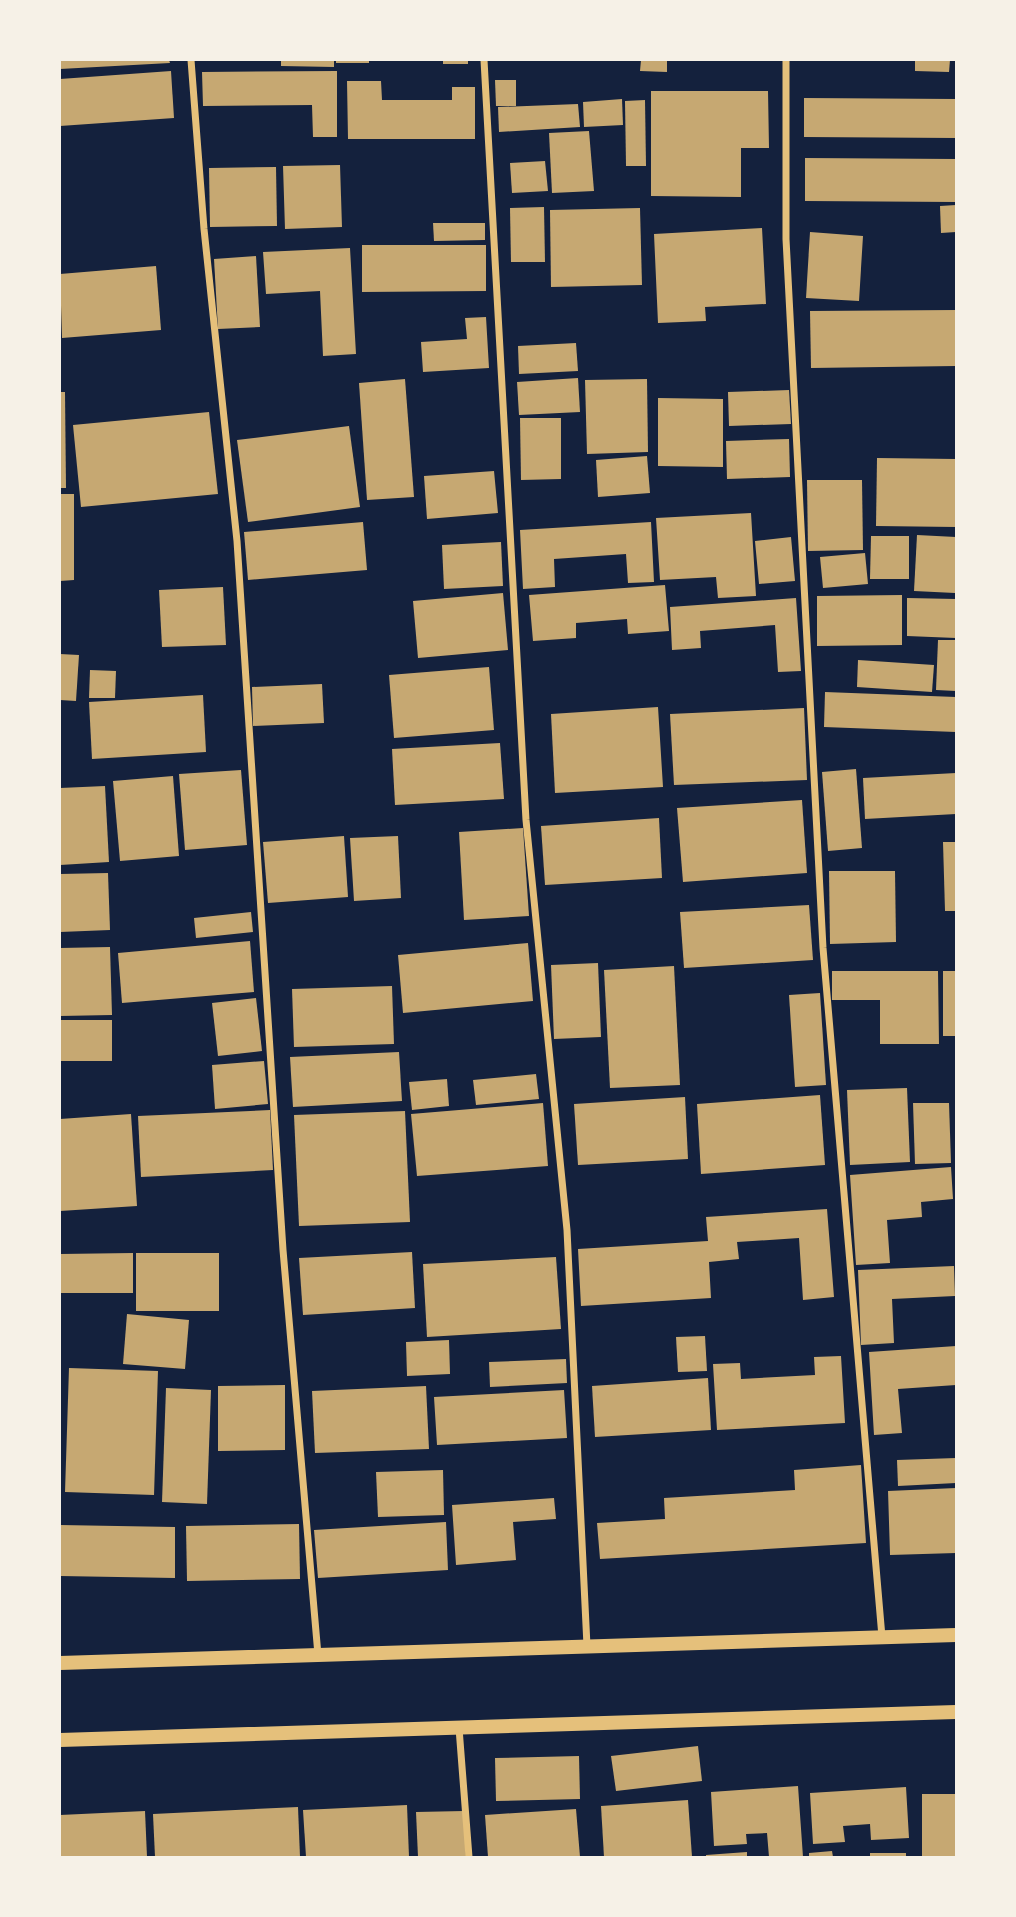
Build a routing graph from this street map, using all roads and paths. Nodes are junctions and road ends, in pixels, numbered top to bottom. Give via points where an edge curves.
1 (191, 60) edge
2 (484, 60) edge
3 (786, 60) edge
4 (957, 1635) edge
5 (882, 1637) junction
6 (587, 1646) junction
7 (318, 1655) junction
8 (60, 1663) edge
9 (957, 1712) edge
10 (459, 1728) junction
11 (60, 1741) edge
12 (469, 1857) edge

1 - 7 street via 237,541 283,1250
2 - 6 street via 526,820 567,1230
3 - 5 street via 786,239 823,948
4 - 5 main road
5 - 6 main road
6 - 7 main road
7 - 8 main road
9 - 10 main road
10 - 11 main road
10 - 12 street

